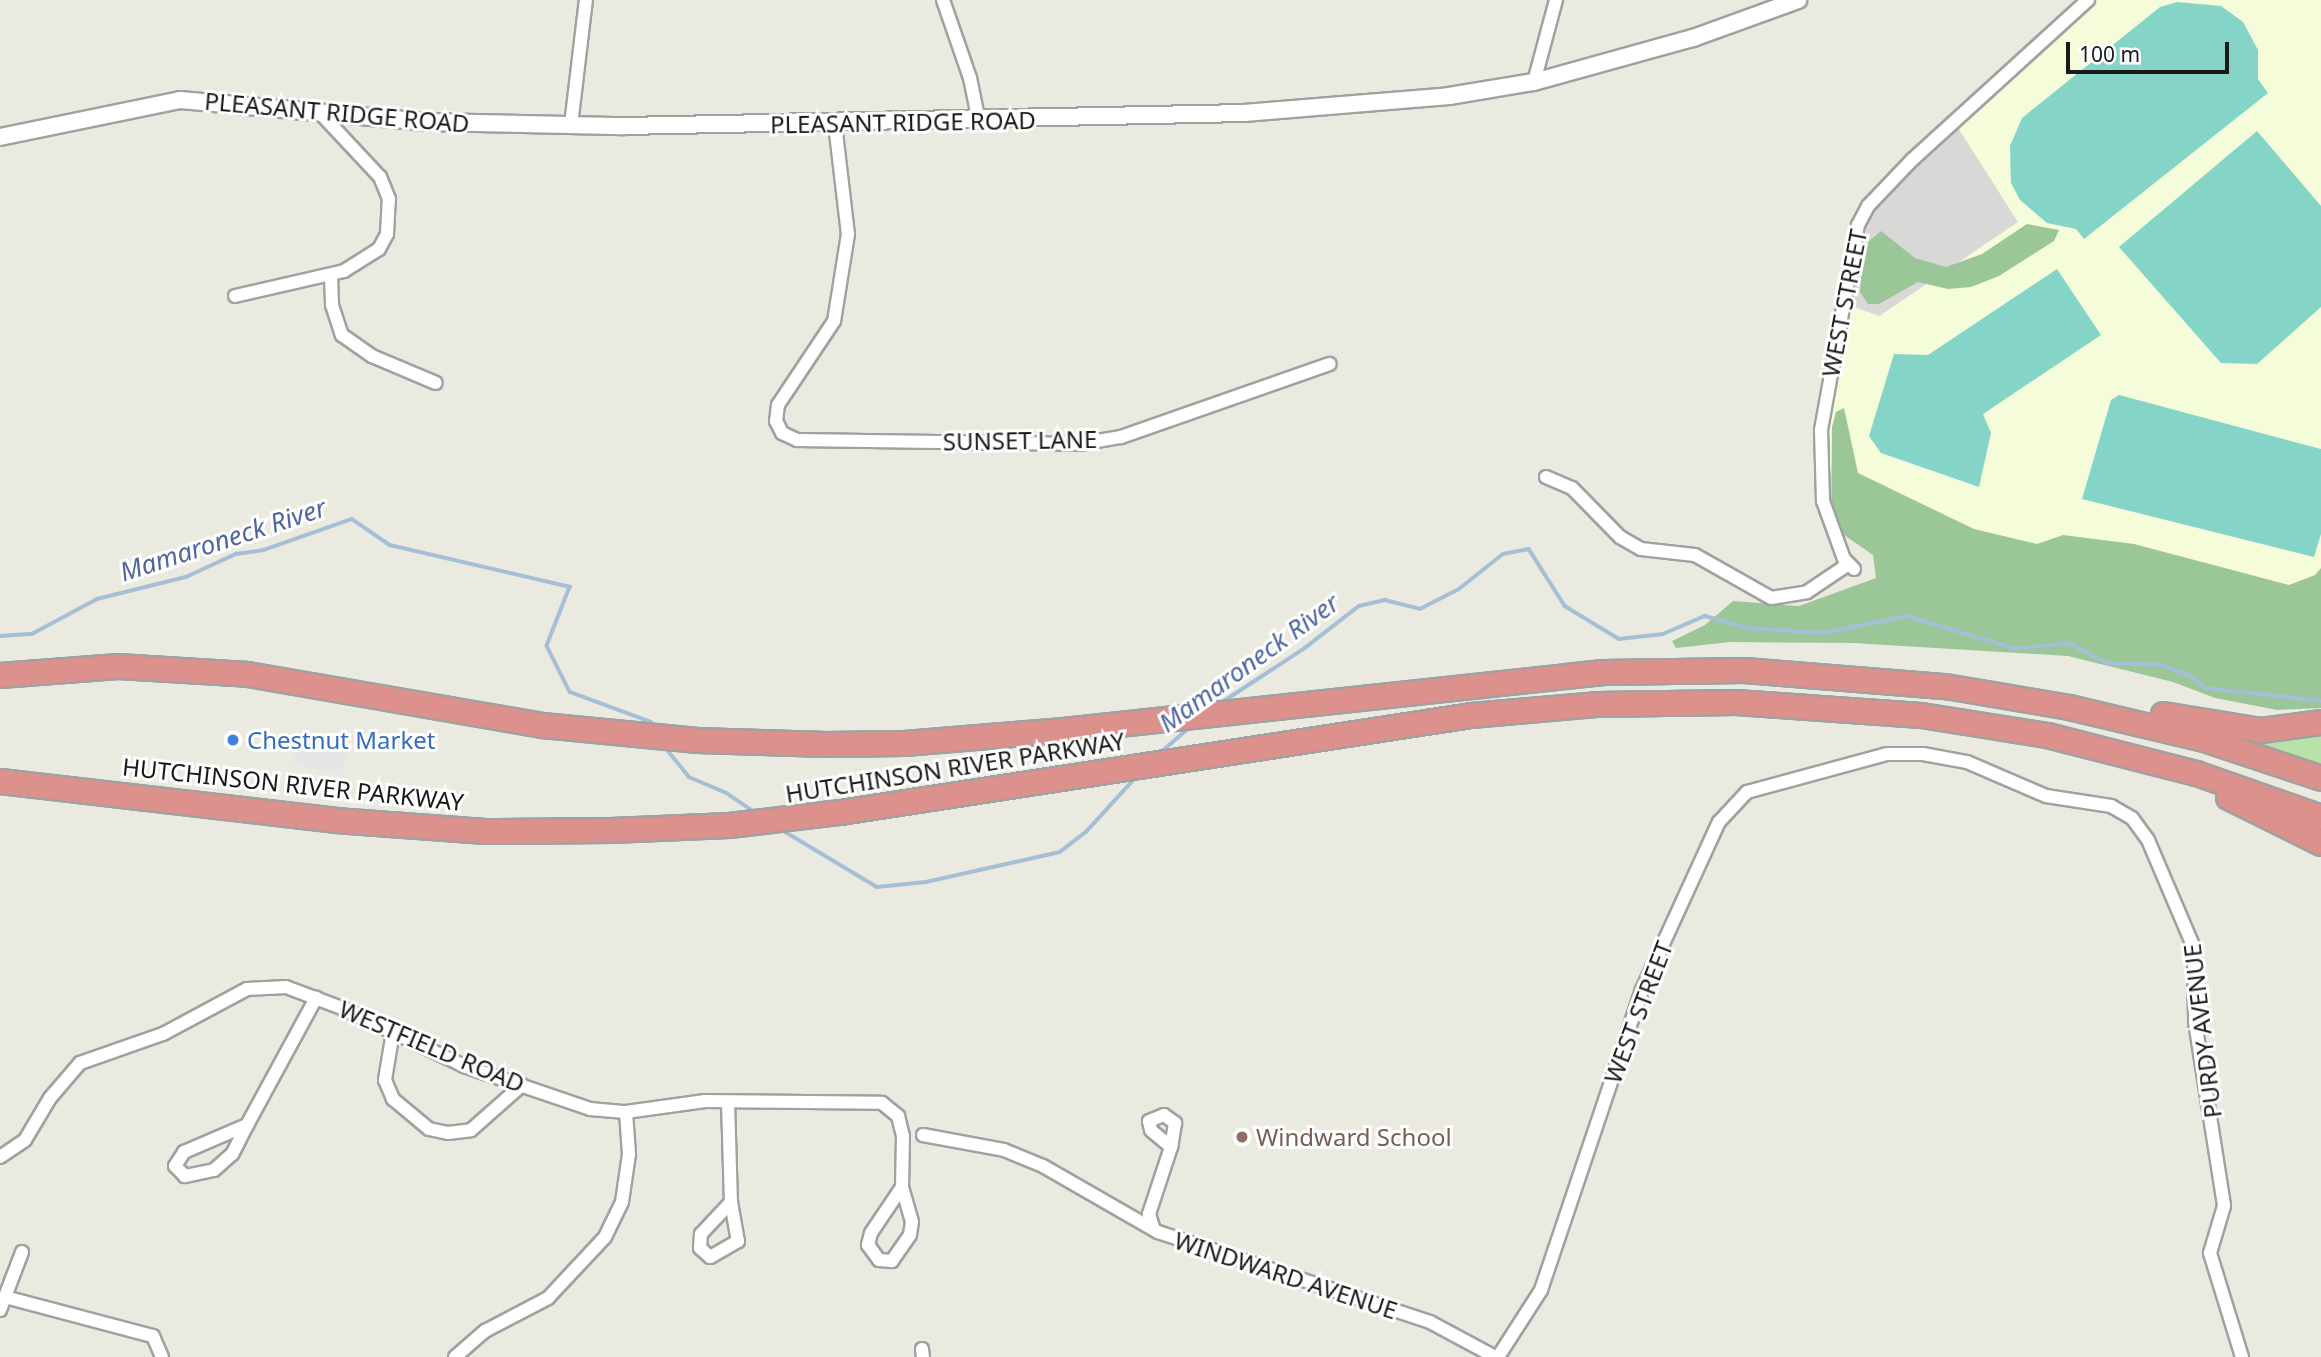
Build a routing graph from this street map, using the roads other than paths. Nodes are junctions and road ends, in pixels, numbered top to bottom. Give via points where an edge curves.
1 (586, 0) edge
2 (943, 0) edge
3 (1556, 0) edge
4 (1798, 0) edge
5 (2088, 0) edge
6 (1534, 82) junction
7 (321, 114) junction
8 (979, 122) junction
9 (835, 124) junction
10 (571, 125) junction
11 (0, 137) edge
12 (331, 276) junction
13 (235, 296) dead end
14 (1330, 364) dead end
15 (436, 383) dead end
16 (1546, 477) dead end
17 (0, 675) edge
18 (1945, 686) junction
19 (2320, 722) edge
20 (2116, 749) junction
21 (1870, 759) joint
22 (2321, 778) edge
23 (0, 781) edge
24 (2321, 817) edge
25 (2321, 843) edge
26 (316, 999) junction
27 (393, 1032) junction
28 (522, 1086) junction
29 (729, 1102) junction
30 (626, 1112) junction
31 (247, 1125) junction
32 (923, 1135) dead end
33 (1171, 1147) dead end
34 (0, 1157) edge
35 (902, 1186) junction
36 (731, 1202) dead end
37 (1153, 1227) junction
38 (22, 1252) dead end
39 (5, 1297) junction
40 (0, 1310) edge
41 (162, 1357) edge
42 (456, 1357) edge
43 (1496, 1357) edge
44 (2242, 1357) edge

1 - 10 street
2 - 8 street via 971,78
3 - 6 street
4 - 6 street, PLEASANT RIDGE ROAD via 1693,38
5 - 16 street, WEST STREET via 1912,160 1868,206 1858,225 1821,430 1823,501 1851,567 1807,592 1772,598 1695,555 1641,549 1619,537 1572,488
6 - 8 street, PLEASANT RIDGE ROAD via 1449,96 1244,113
7 - 10 street, PLEASANT RIDGE ROAD
7 - 11 street, PLEASANT RIDGE ROAD via 180,100
7 - 12 street via 380,177 391,216 379,249
8 - 9 street, PLEASANT RIDGE ROAD
9 - 10 street, PLEASANT RIDGE ROAD
9 - 14 street, SUNSET LANE via 848,234 840,292 830,330 785,387 776,421 782,433 797,440 823,442 1079,444 1121,436
12 - 13 street
12 - 15 street via 332,305 342,335 372,356
17 - 18 highway, HUTCHINSON RIVER PARKWAY via 118,666 247,674 612,733 697,740 904,743 1603,671 1744,670
18 - 19 highway via 2014,688 2261,730
18 - 22 highway, HUTCHINSON RIVER PARKWAY via 2159,727
20 - 23 highway, HUTCHINSON RIVER PARKWAY via 1921,715 1690,701 1471,715 729,825 485,831 335,820
20 - 24 highway, HUTCHINSON RIVER PARKWAY
20 - 25 highway via 2252,807
21 - 43 street, WEST STREET via 1747,792 1719,822 1641,992 1541,1290
21 - 44 street, PURDY AVENUE via 1923,754 1967,762 2046,796 2111,806 2132,818 2148,840 2194,948 2196,1022 2224,1206 2210,1253
26 - 27 street, WESTFIELD ROAD
26 - 31 street
26 - 34 street, WESTFIELD ROAD via 286,987 247,989 163,1034 93,1055 70,1072 25,1140
27 - 28 street, WESTFIELD ROAD via 464,1066
27 - 28 street via 385,1080 393,1099 429,1129 448,1133 471,1130
28 - 30 street, WESTFIELD ROAD via 590,1109
29 - 30 street, WESTFIELD ROAD
29 - 35 street, WESTFIELD ROAD via 882,1103 898,1116 903,1136
29 - 36 street
30 - 42 street via 629,1154 622,1202 605,1237 548,1298 485,1331
31 - 31 street via 184,1152 175,1166 186,1176 214,1170 232,1154
32 - 37 street, WINDWARD AVENUE via 937,1134 1004,1150 1043,1166
33 - 37 street via 1149,1214
35 - 35 street via 912,1222 910,1235 892,1261 879,1260 868,1245 871,1233
37 - 43 street, WINDWARD AVENUE via 1213,1254 1430,1322
38 - 39 street
39 - 40 street
39 - 41 street via 153,1336

